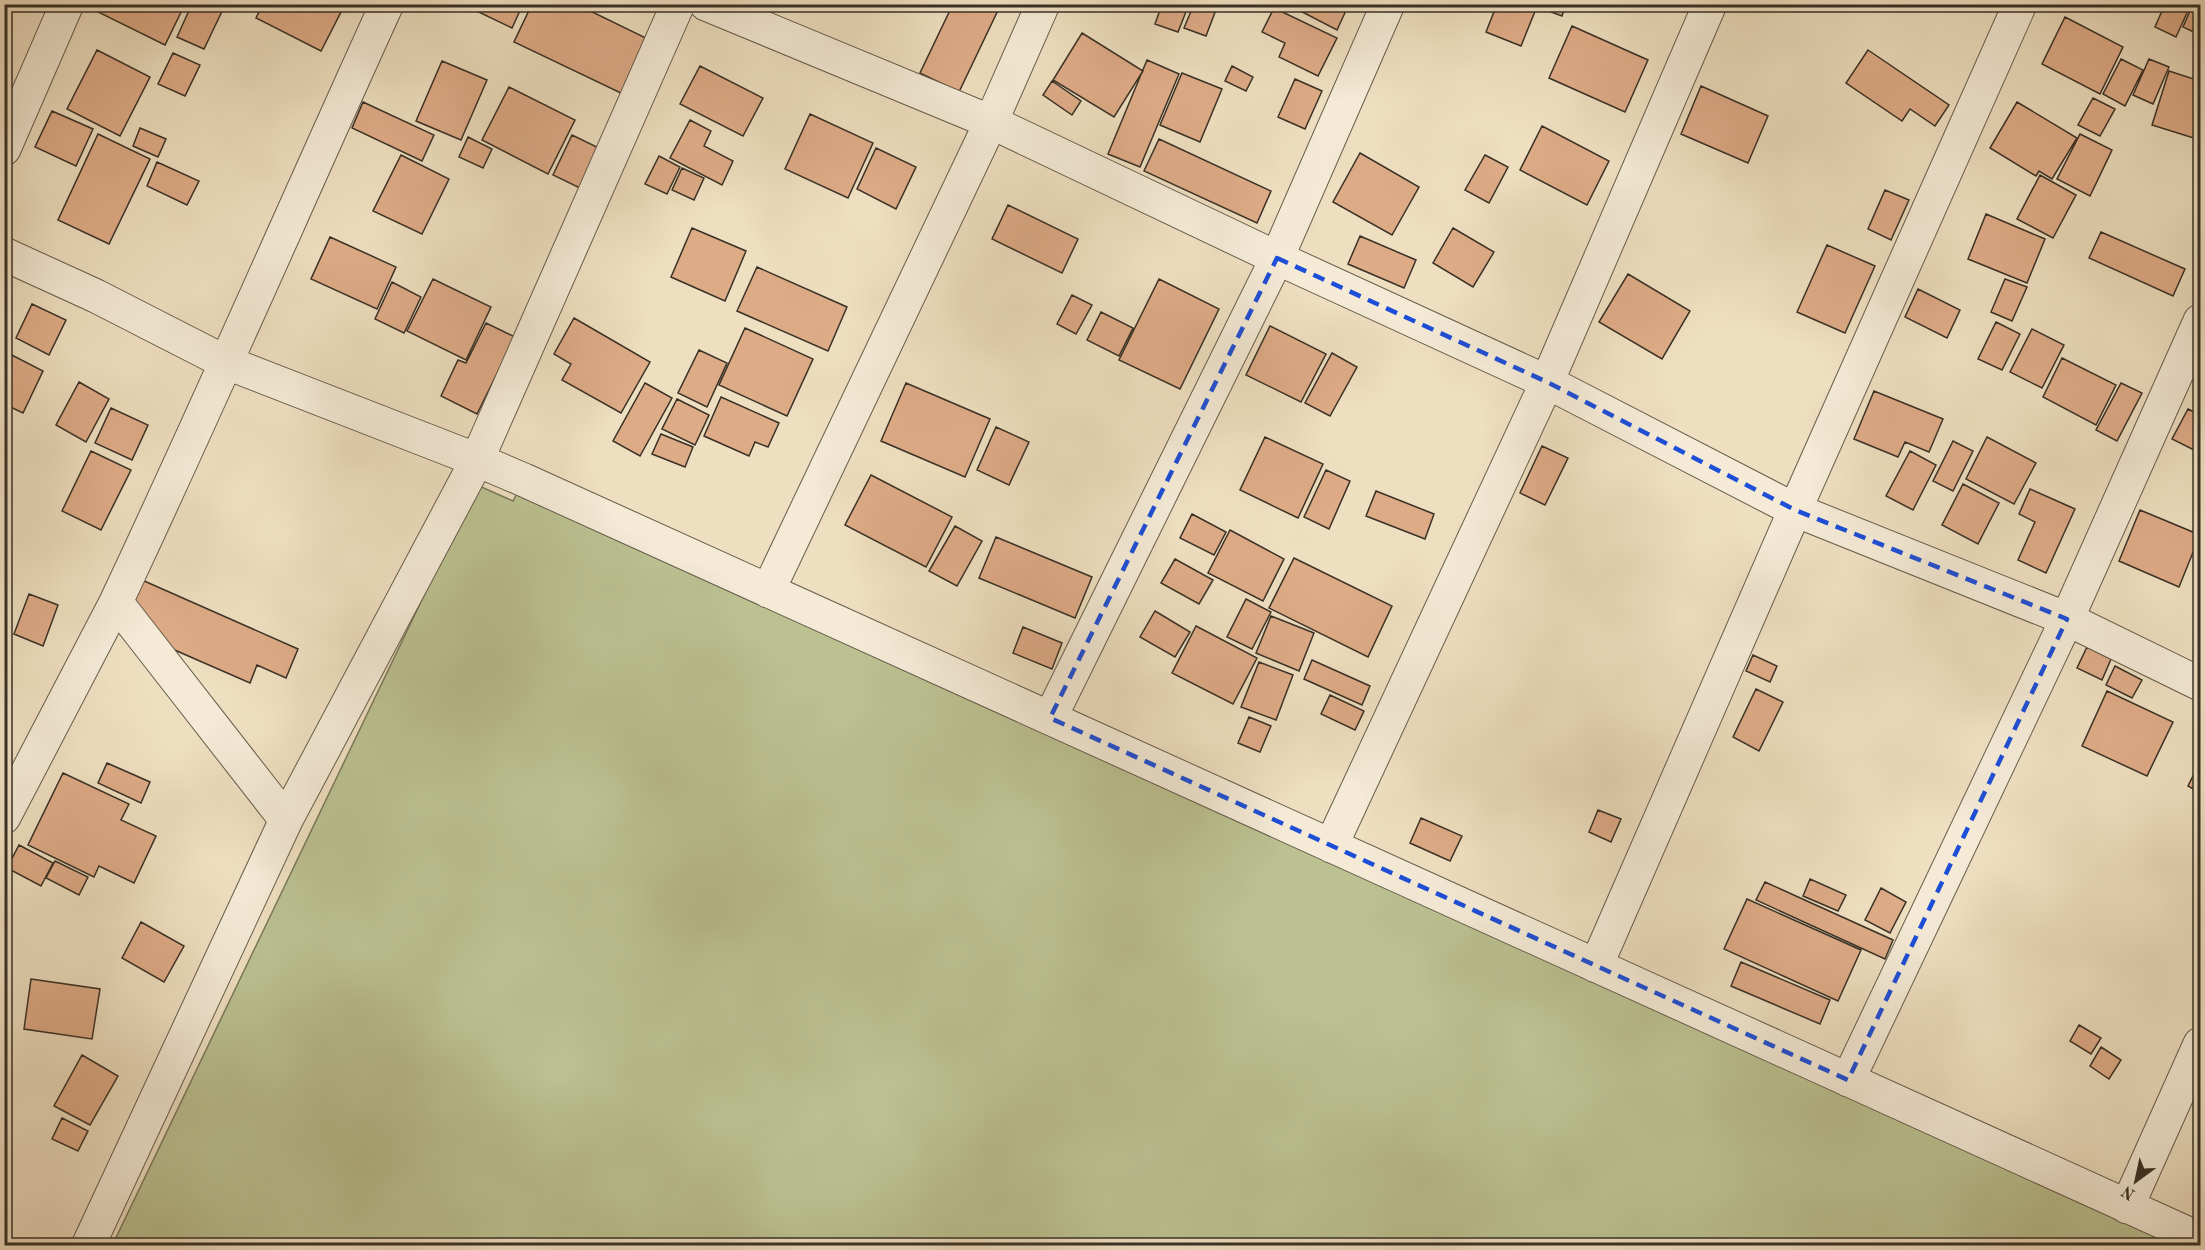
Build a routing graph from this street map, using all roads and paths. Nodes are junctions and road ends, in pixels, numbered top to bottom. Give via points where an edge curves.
1 (67, 4) edge
2 (387, 4) edge
3 (678, 4) edge
4 (706, 4) edge
5 (1043, 4) edge
6 (1388, 4) edge
7 (1710, 4) edge
8 (2020, 4) edge
9 (991, 122) junction
10 (4, 149) edge
11 (4, 254) edge
12 (1276, 258) junction
13 (2200, 321) edge
14 (225, 362) junction
15 (1547, 382) junction
16 (477, 460) junction
17 (1795, 510) junction
18 (768, 591) junction
19 (116, 603) junction
20 (2067, 619) junction
21 (2200, 684) edge
22 (1050, 718) junction
23 (4, 817) edge
24 (286, 820) junction
25 (1331, 846) junction
26 (1596, 966) junction
27 (2200, 1044) edge
28 (1848, 1080) junction
29 (2127, 1207) junction
30 (2200, 1239) edge
31 (88, 1245) edge

1 - 10 street
2 - 14 street
3 - 16 street
4 - 9 street
5 - 9 street
6 - 12 street
7 - 15 street
8 - 17 street
9 - 12 street
9 - 18 street
11 - 14 street
12 - 15 street
12 - 22 street
13 - 20 street
14 - 16 street
14 - 19 street
15 - 17 street
15 - 25 street
16 - 18 street
16 - 24 street
17 - 20 street
17 - 26 street
18 - 22 street
19 - 23 street
19 - 24 street
20 - 21 street
20 - 28 street
22 - 25 street
24 - 31 street
25 - 26 street
26 - 28 street
27 - 29 street
28 - 29 street
29 - 30 street

